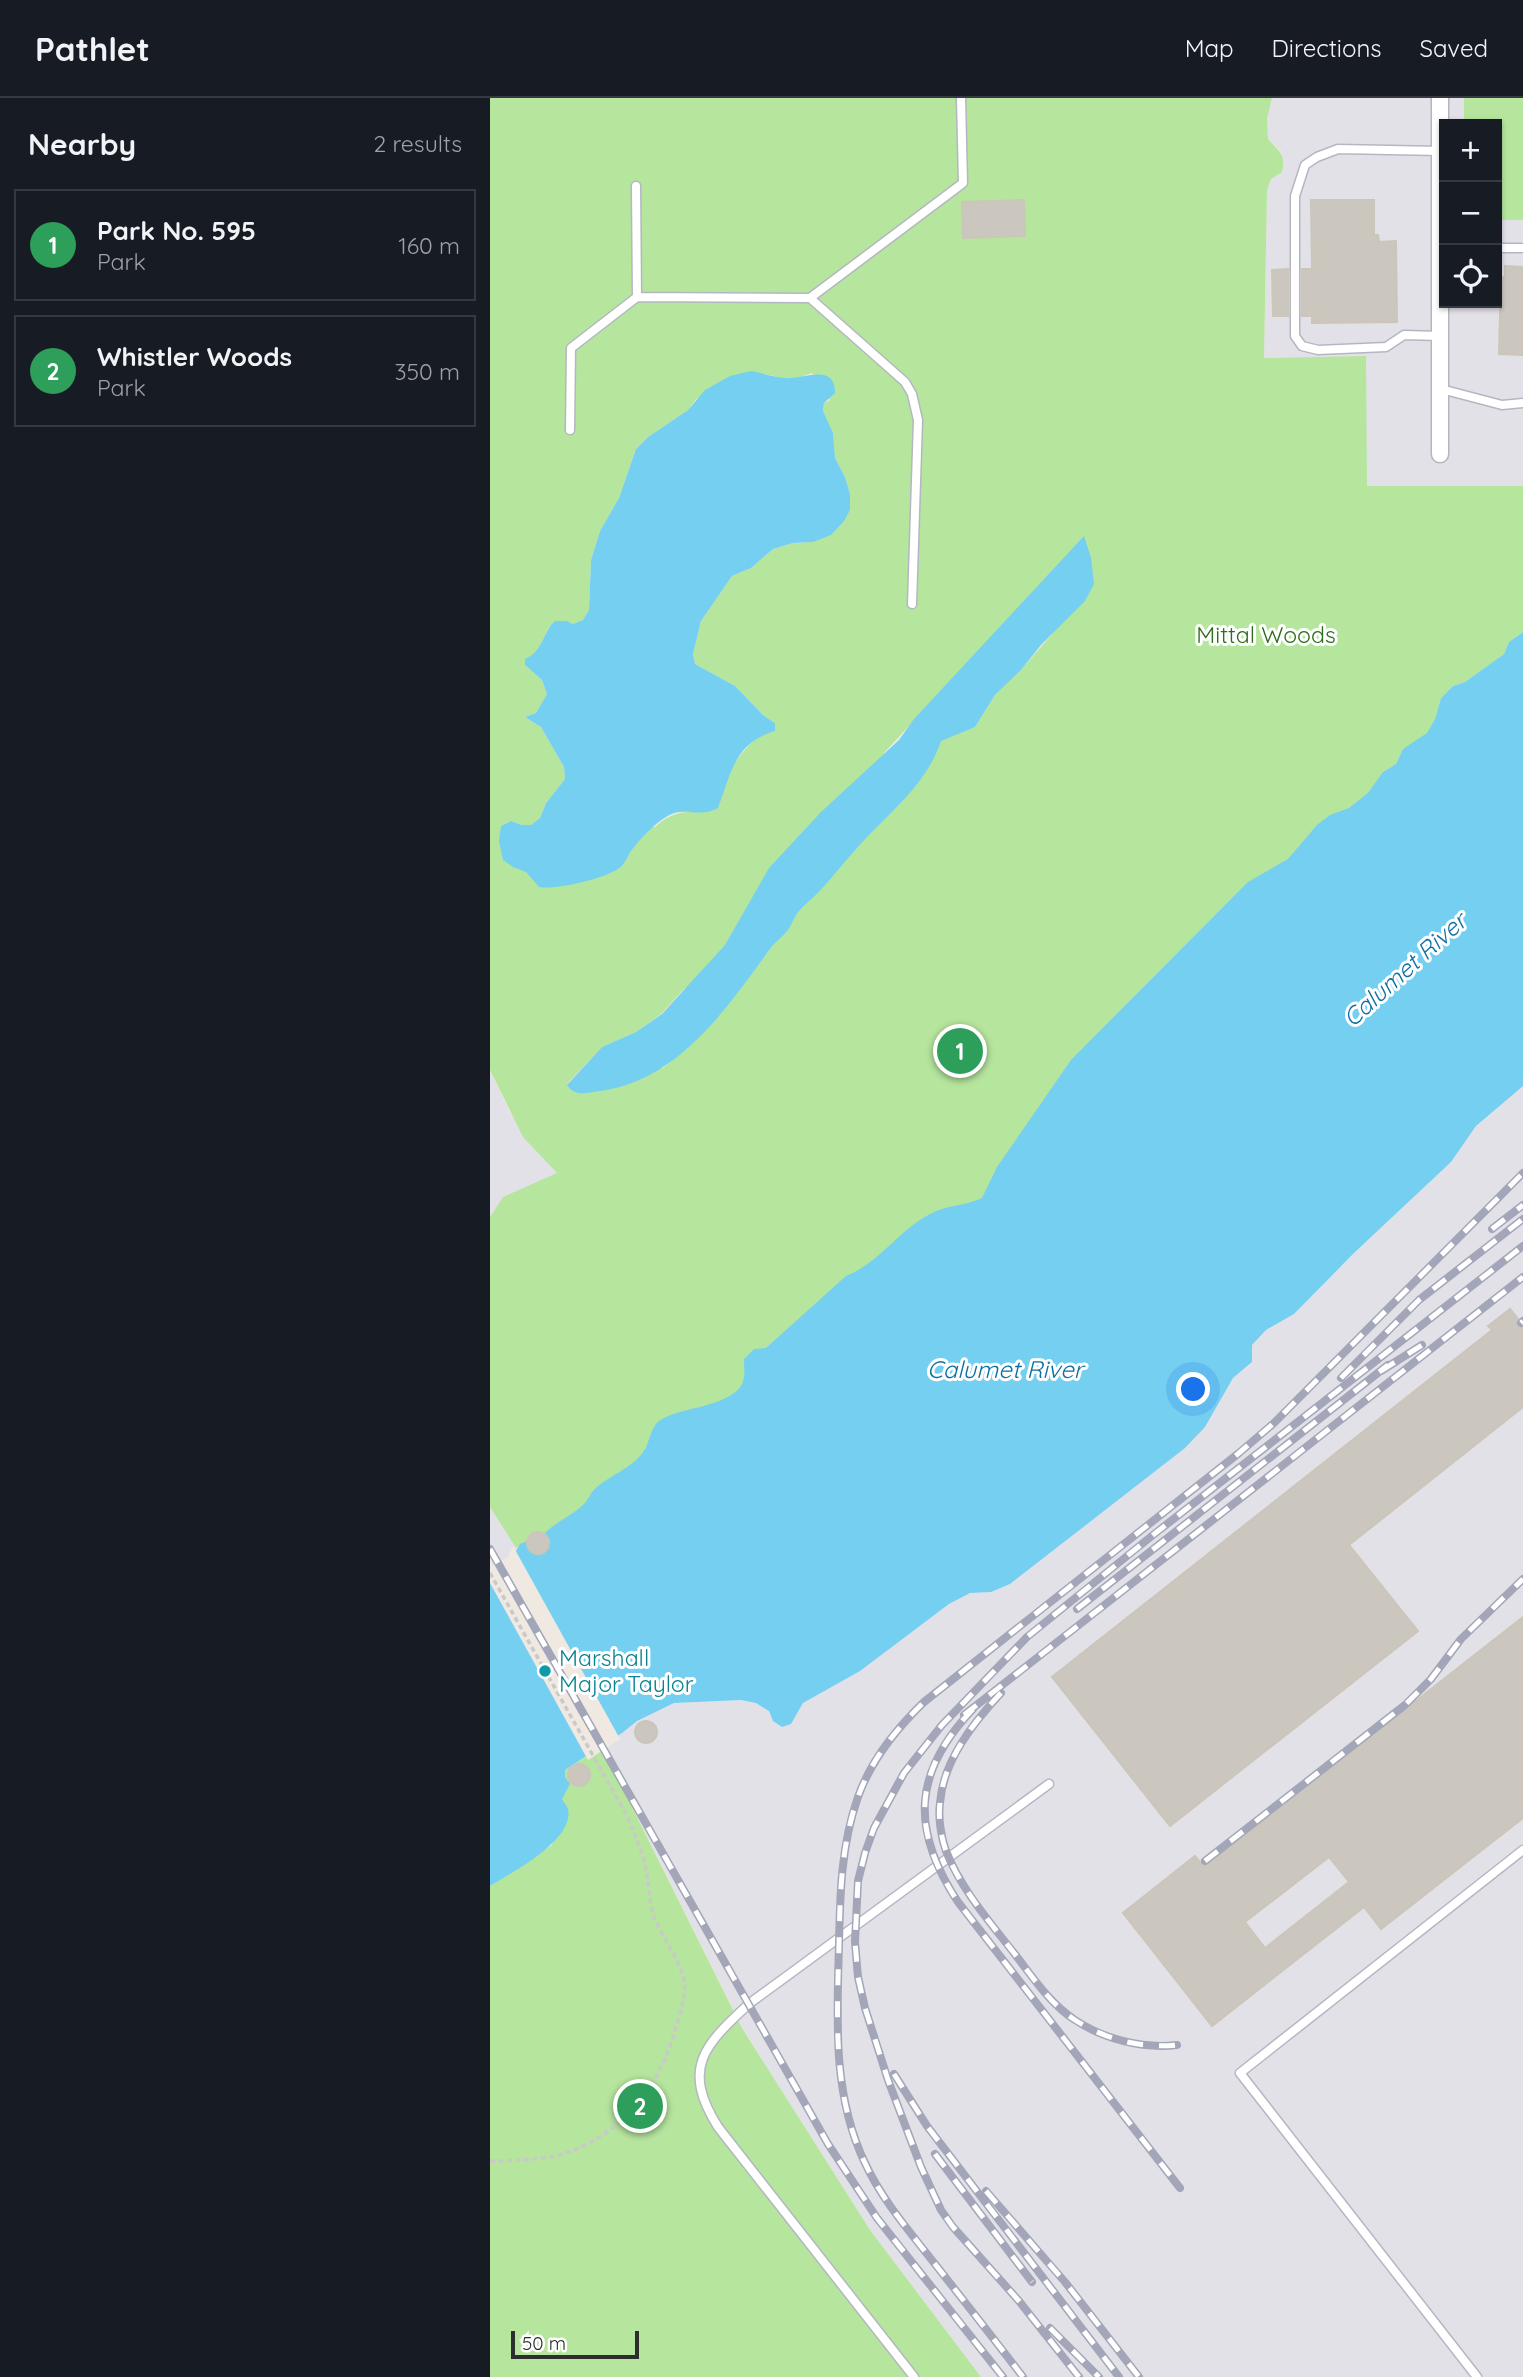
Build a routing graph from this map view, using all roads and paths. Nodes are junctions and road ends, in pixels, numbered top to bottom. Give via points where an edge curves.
1 (961, 98) edge
2 (1440, 98) edge
3 (1440, 119) edge
4 (1439, 151) edge
5 (1441, 182) edge
6 (636, 186) dead end
7 (1442, 245) edge
8 (1502, 248) edge
9 (1523, 248) edge
10 (637, 297) junction
11 (810, 298) junction
12 (1441, 308) edge
13 (1440, 336) junction
14 (1440, 389) junction
15 (1523, 403) edge
16 (570, 429) dead end
17 (1440, 454) dead end
18 (912, 604) dead end
19 (490, 1573) edge
20 (1049, 1784) dead end
21 (1523, 1850) edge
22 (490, 2161) edge
23 (914, 2377) edge
24 (1477, 2377) edge

1 - 11 lane via 963,183
2 - 3 street
4 - 13 lane via 1338,149 1305,165 1295,196 1295,336 1302,346 1318,349 1386,347 1404,335
5 - 7 street
6 - 10 lane
8 - 9 lane
10 - 11 lane
10 - 16 lane via 571,348
11 - 18 lane via 905,382 912,394 918,420
12 - 13 street
13 - 14 street
14 - 15 lane via 1502,405
14 - 17 street
19 - 22 path via 626,1814 641,1846 654,1917 684,1980 666,2060 647,2092 622,2119 599,2138 572,2151
20 - 23 lane via 750,2003 719,2032 700,2065 704,2105 718,2127
21 - 24 lane via 1240,2073

